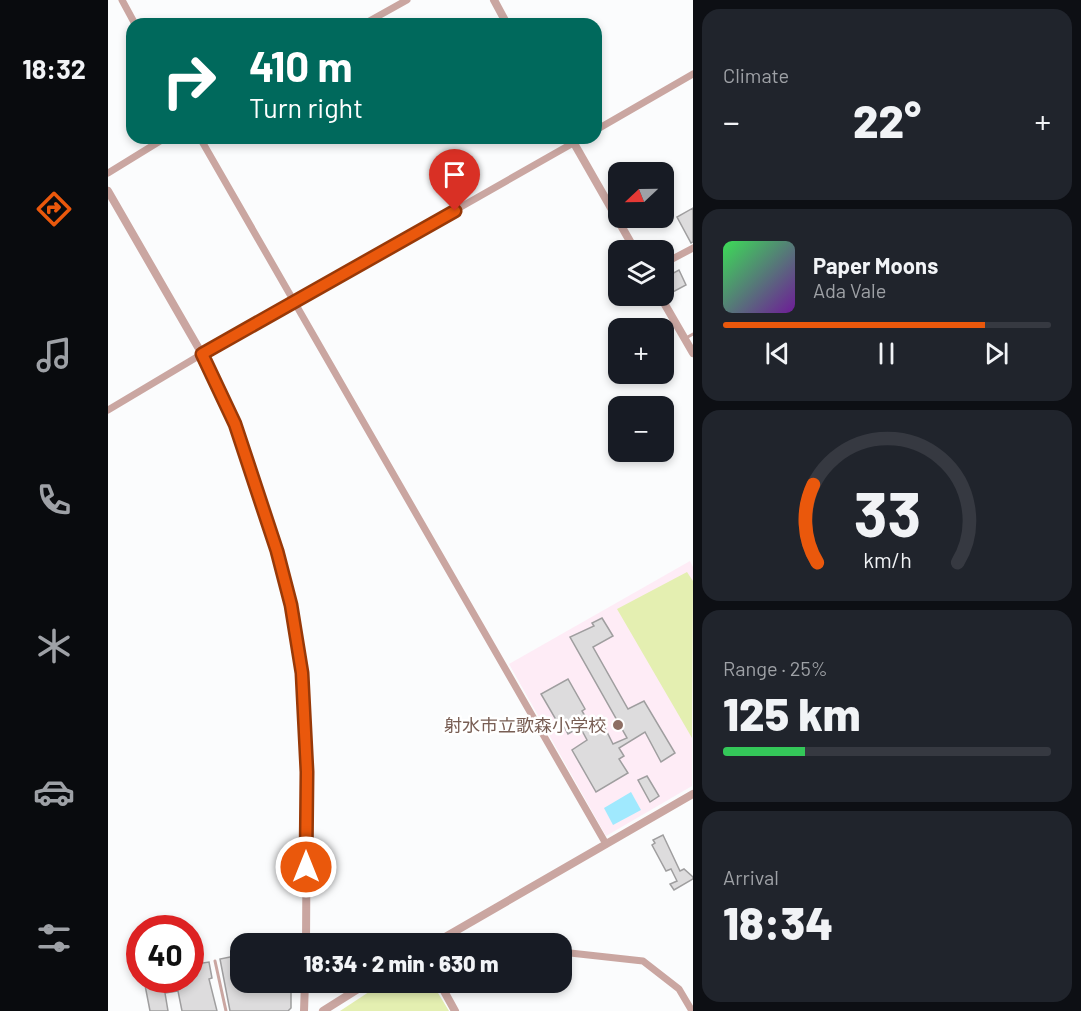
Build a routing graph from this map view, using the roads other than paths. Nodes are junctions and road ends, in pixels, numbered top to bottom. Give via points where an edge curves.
1 (122, 0) edge
2 (406, 0) edge
3 (494, 0) edge
4 (132, 18) edge
5 (374, 18) edge
6 (504, 18) edge
7 (693, 74) edge
8 (602, 127) edge
9 (155, 144) edge
10 (204, 144) edge
11 (566, 144) edge
12 (575, 144) edge
13 (108, 173) edge
14 (108, 191) edge
15 (629, 240) edge
16 (693, 248) edge
17 (674, 258) edge
18 (296, 302) junction
19 (667, 306) edge
20 (689, 336) edge
21 (693, 353) edge
22 (202, 354) junction
23 (108, 410) edge
24 (693, 795) edge
25 (606, 844) junction
26 (306, 933) edge
27 (452, 933) edge
28 (572, 953) edge
29 (215, 961) dead end
30 (305, 993) edge
31 (352, 993) edge
32 (445, 993) edge
33 (226, 1011) edge
34 (304, 1011) edge
35 (323, 1011) edge
36 (455, 1011) edge
37 (692, 1011) edge

1 - 4 street
2 - 5 street
3 - 6 street
7 - 8 street
9 - 13 street
10 - 18 street
11 - 18 street
12 - 15 street
14 - 22 street
16 - 17 street
18 - 22 street
18 - 25 street
19 - 20 street
20 - 21 street
22 - 23 street
22 - 26 street via 235,424 291,605 302,673 307,772
24 - 25 street
25 - 27 street
28 - 37 street via 643,961 679,989
29 - 33 lane
30 - 34 street
31 - 35 street
32 - 36 street

